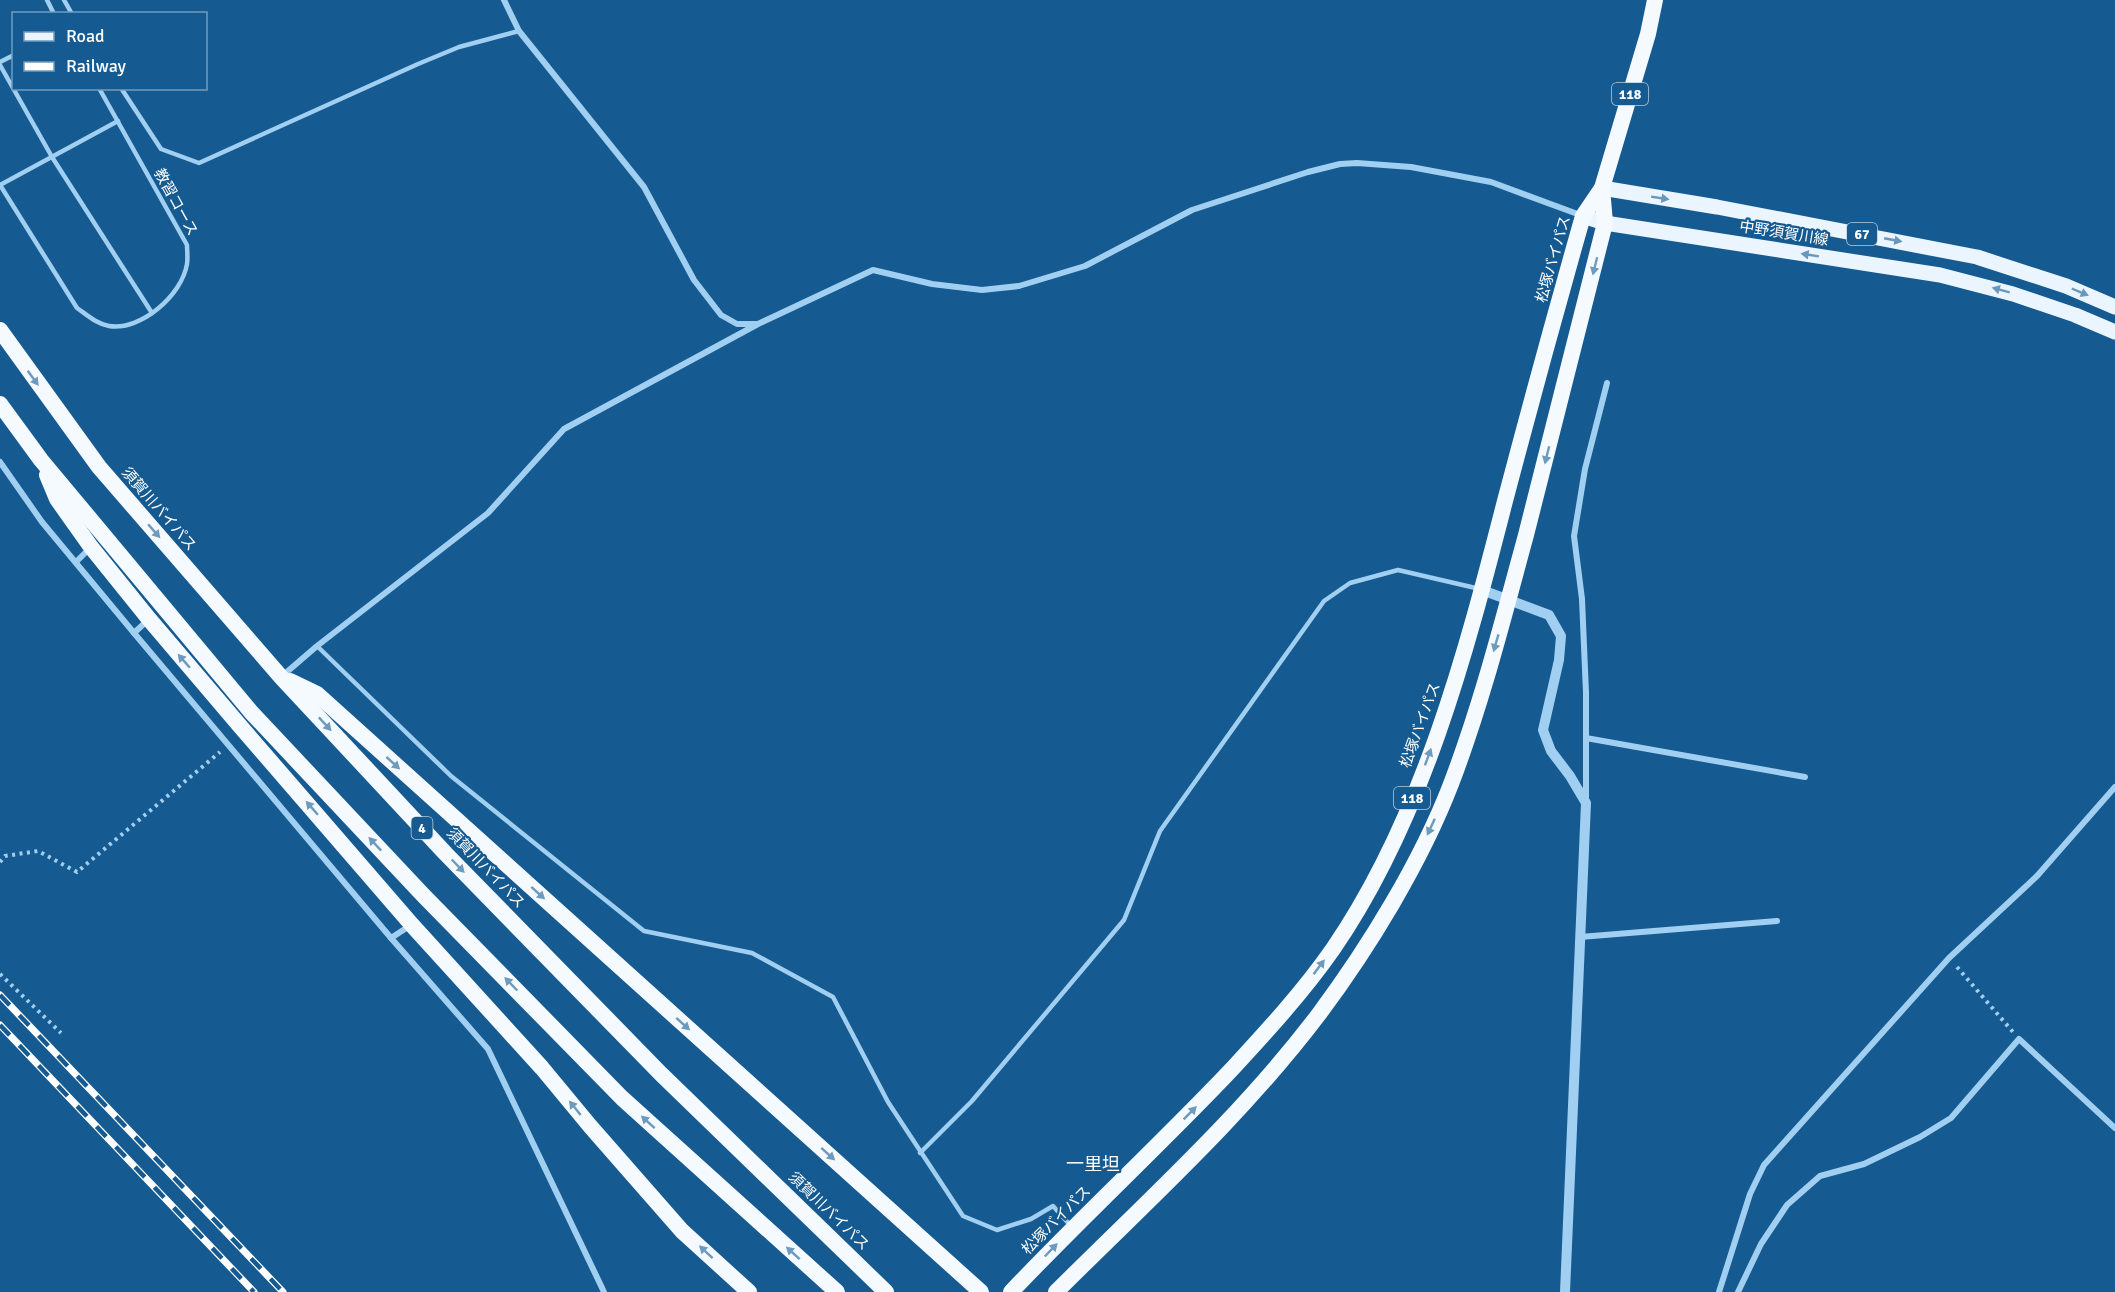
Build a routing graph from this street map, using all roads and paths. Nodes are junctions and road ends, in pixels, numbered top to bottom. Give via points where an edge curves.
1 (504, 0) edge
2 (1655, 0) edge
3 (519, 32) junction
4 (0, 64) edge
5 (12, 85) edge
6 (15, 90) edge
7 (100, 90) edge
8 (122, 90) edge
9 (118, 121) junction
10 (52, 157) junction
11 (0, 185) edge
12 (1602, 188) junction
13 (1583, 216) junction
14 (1605, 224) junction
15 (2115, 307) edge
16 (152, 313) junction
17 (758, 324) junction
18 (0, 330) edge
19 (2115, 332) edge
20 (1607, 383) dead end
21 (0, 404) edge
22 (41, 460) junction
23 (0, 462) edge
24 (91, 547) junction
25 (76, 562) junction
26 (1482, 590) junction
27 (1508, 600) junction
28 (149, 619) junction
29 (134, 633) junction
30 (317, 646) junction
31 (281, 677) junction
32 (1586, 738) junction
33 (230, 744) junction
34 (1804, 777) dead end
35 (2115, 787) edge
36 (1586, 803) junction
37 (0, 862) edge
38 (1777, 921) dead end
39 (412, 925) junction
40 (1580, 937) junction
41 (391, 938) junction
42 (1949, 958) junction
43 (0, 974) edge
44 (61, 1033) dead end
45 (2019, 1039) junction
46 (2115, 1128) edge
47 (920, 1153) junction
48 (1073, 1227) junction
49 (885, 1291) edge
50 (604, 1292) edge
51 (749, 1292) edge
52 (837, 1292) edge
53 (981, 1292) edge
54 (1011, 1292) edge
55 (1056, 1292) edge
56 (1566, 1292) edge
57 (1719, 1292) edge
58 (1738, 1292) edge

1 - 3 street
2 - 12 highway, 松塚バイパス / 118
3 - 8 lane via 459,47 199,163 161,149
3 - 17 street via 644,187 694,280 721,315 736,324
4 - 5 lane
6 - 10 lane
7 - 9 lane, 教習コース
9 - 10 lane
9 - 16 lane, 教習コース via 187,245 188,264 179,285
10 - 11 lane
10 - 16 lane
11 - 16 lane, 教習コース via 77,308 109,326 127,327
12 - 13 highway, 松塚バイパス / 118
12 - 14 highway, 松塚バイパス / 118
12 -> 15 main road, 中野須賀川線 / 67 via 1977,257 2066,286
13 - 14 main road, 中野須賀川線 / 67
13 - 17 street via 1491,182 1411,167 1340,164 1192,210 1085,266 1019,286 982,290 932,284 873,270
13 - 26 highway, 松塚バイパス / 118
19 -> 14 main road, 中野須賀川線 / 67 via 2013,294 1940,274
14 -> 27 highway, 松塚バイパス / 118
17 - 30 street via 564,429 488,513
18 -> 31 highway, 須賀川バイパス / 4 via 99,467
20 - 32 street via 1585,469 1574,536 1582,598
21 - 22 highway
22 - 24 highway via 57,499
52 -> 22 highway via 622,1098 423,895 251,711
23 - 25 street
24 - 25 street
24 - 28 highway
25 - 29 street
26 - 27 street
26 - 47 lane via 1398,570 1350,583 1324,601 1161,831 1124,920 972,1101
48 -> 26 highway, 松塚バイパス / 118 via 1250,1050 1338,941 1393,842 1422,773 1451,696
27 - 36 street via 1549,615 1561,636 1543,729 1551,751
27 -> 55 highway, 松塚バイパス / 118 via 1480,700 1450,786 1419,853 1351,968 1319,1014 1220,1131
28 - 29 street
39 -> 28 highway
29 - 33 street
30 - 31 street
30 - 47 lane via 451,776 644,932 752,953 833,997 888,1102
31 -> 49 highway, 須賀川バイパス / 4 via 446,854 661,1074
31 -> 53 highway via 317,694
32 - 34 street
32 - 36 street
33 - 37 path via 77,872 38,851 5,856
33 - 41 street
35 - 42 street via 2037,876
36 - 40 street
38 - 40 street
39 - 41 street
51 -> 39 highway via 682,1231
40 - 56 street
41 - 50 street via 488,1049
42 - 45 path
42 - 57 street via 1764,1165 1750,1194
43 - 44 path
45 - 46 street
45 - 58 street via 1951,1118 1864,1164 1820,1176 1787,1205 1761,1244
47 - 48 lane via 963,1216 996,1230 1031,1219 1053,1206
54 -> 48 highway, 松塚バイパス / 118

